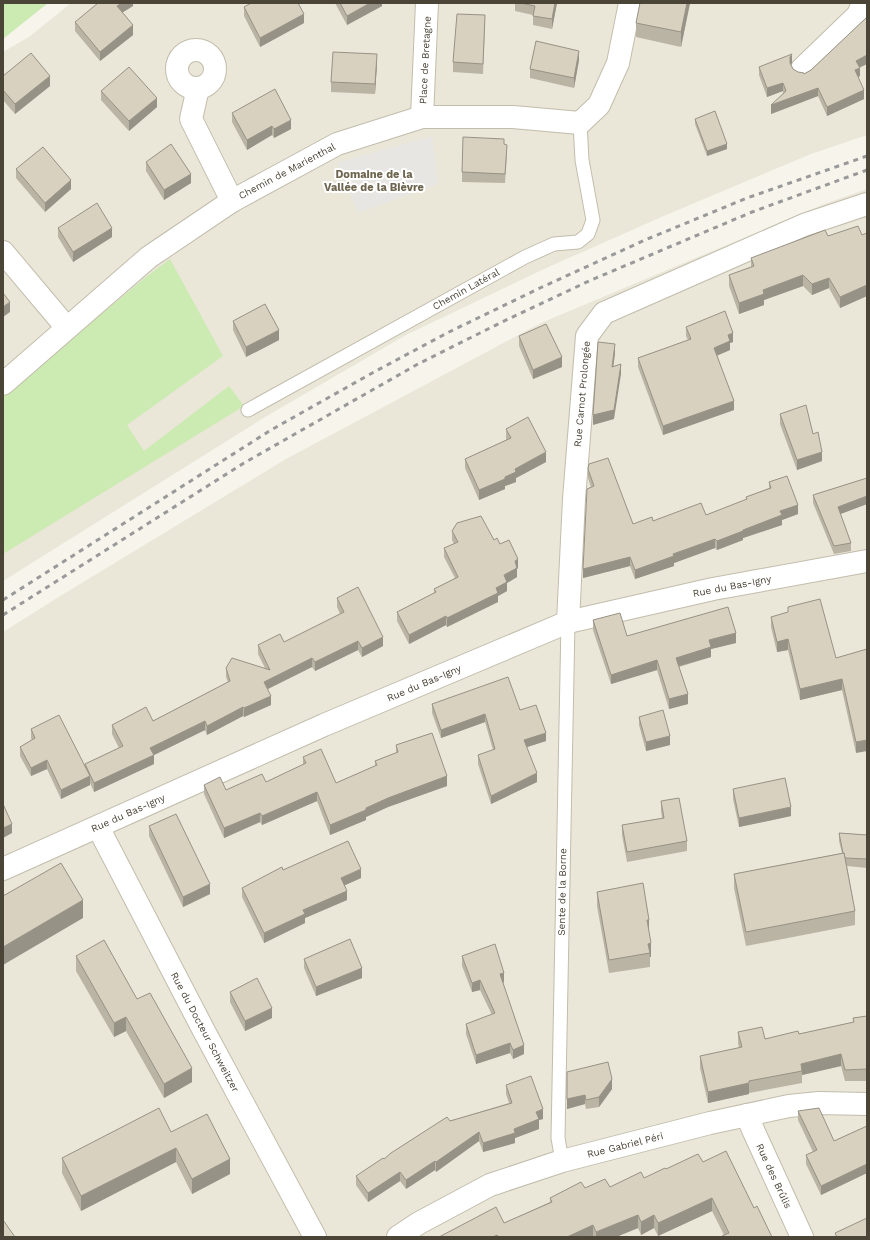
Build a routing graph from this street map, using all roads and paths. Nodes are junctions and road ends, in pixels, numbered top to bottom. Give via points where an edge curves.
1 (427, 3) edge
2 (630, 3) edge
3 (863, 3) edge
4 (802, 69) dead end
5 (198, 88) dead end
6 (422, 117) junction
7 (580, 123) junction
8 (232, 201) junction
9 (867, 204) edge
10 (3, 252) edge
11 (68, 328) junction
12 (3, 384) edge
13 (248, 410) dead end
14 (867, 561) edge
15 (568, 622) junction
16 (98, 827) junction
17 (3, 870) edge
18 (867, 1104) edge
19 (747, 1115) junction
20 (562, 1161) junction
21 (315, 1237) edge
22 (398, 1237) edge
23 (802, 1237) edge

1 - 6 street, Place de Bretagne
2 - 7 street via 618,63 599,106
3 - 4 street via 858,15
5 - 8 street via 191,119
6 - 7 street, Chemin de Marienthal via 513,117
6 - 8 street, Chemin de Marienthal via 337,144
7 - 13 lane, Chemin Latéral via 582,160 593,220 588,234 578,242 554,244 525,257
8 - 11 street, Chemin de Marienthal via 150,257
9 - 15 street, Rue Carnot Prolongée via 804,225 604,313 587,336 574,498
10 - 11 street
11 - 12 street, Chemin de Marienthal
14 - 15 street, Rue du Bas-Igny via 713,589
15 - 16 street, Rue du Bas-Igny via 324,725
15 - 20 lane, Sente de la Borne via 558,1138
16 - 17 street, Rue du Bas-Igny
16 - 21 street, Rue du Docteur Schweitzer
18 - 19 street, Rue Gabriel Péri via 804,1104
19 - 20 street, Rue Gabriel Péri
19 - 23 street, Rue des Brûlis
20 - 22 street, Rue Gabriel Péri via 490,1185

